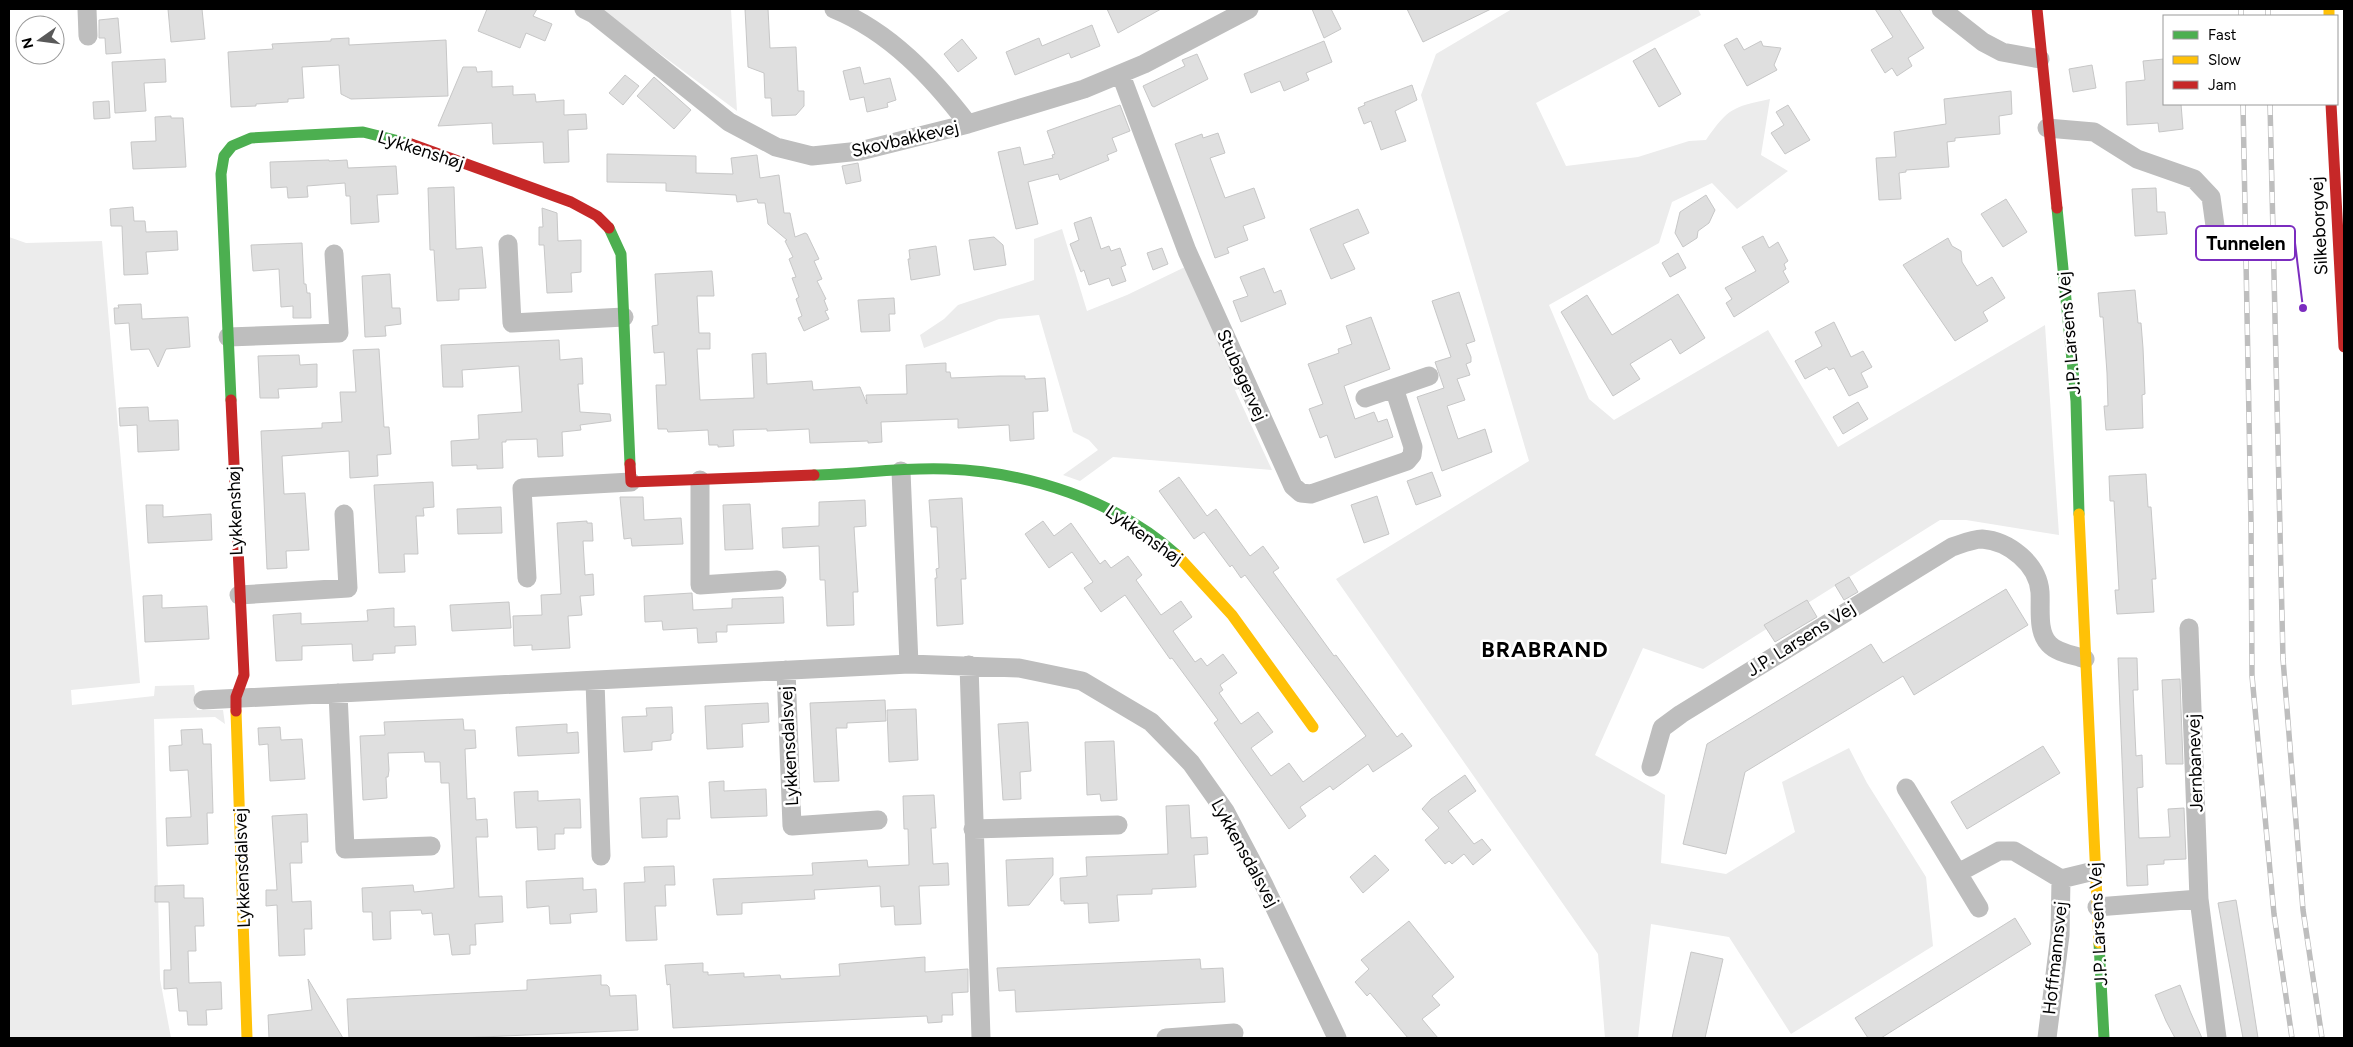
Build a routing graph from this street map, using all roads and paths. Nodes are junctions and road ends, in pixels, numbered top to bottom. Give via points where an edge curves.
1 (87, 9) edge
2 (584, 9) edge
3 (834, 9) edge
4 (1249, 9) edge
5 (1940, 9) edge
6 (2037, 9) edge
7 (88, 36) dead end
8 (2040, 59) junction
9 (1122, 75) junction
10 (2331, 105) edge
11 (968, 124) junction
12 (2047, 128) junction
13 (2215, 226) dead end
14 (508, 244) dead end
15 (334, 254) dead end
16 (624, 317) junction
17 (228, 337) junction
18 (2344, 347) edge
19 (1429, 376) dead end
20 (1394, 388) junction
21 (1365, 398) dead end
22 (901, 471) junction
23 (700, 480) junction
24 (631, 482) junction
25 (344, 514) dead end
26 (527, 578) dead end
27 (777, 580) dead end
28 (239, 595) junction
29 (2189, 628) dead end
30 (2085, 659) junction
31 (909, 664) junction
32 (969, 664) junction
33 (786, 670) junction
34 (595, 681) junction
35 (338, 694) junction
36 (236, 697) junction
37 (203, 700) dead end
38 (1313, 727) dead end
39 (1651, 767) dead end
40 (1906, 788) dead end
41 (878, 820) dead end
42 (1118, 825) dead end
43 (973, 829) junction
44 (431, 846) dead end
45 (601, 856) dead end
46 (2094, 871) junction
47 (1958, 873) junction
48 (2060, 879) junction
49 (2200, 899) junction
50 (2097, 907) junction
51 (1979, 908) dead end
52 (1234, 1034) dead end
53 (247, 1038) edge
54 (981, 1038) edge
55 (1166, 1038) edge
56 (1337, 1038) edge
57 (2047, 1038) edge
58 (2104, 1038) edge
59 (2217, 1038) edge

1 - 7 street
2 - 11 street, Skovbakkevej via 729,122 776,147 812,156 860,151
3 - 11 street via 853,17 901,49 940,87
4 - 9 street, Skovbakkevej
5 - 8 street via 1996,49
6 - 8 street, J.P. Larsens Vej
8 - 12 street, J.P. Larsens Vej
9 - 11 street, Skovbakkevej
9 - 20 street, Stubagervej via 1187,251 1293,486 1301,493 1311,494 1408,461 1413,447
10 - 18 street, Silkeborgvej
12 - 13 street via 2094,132 2137,159 2194,179 2211,197
12 - 30 street, J.P. Larsens Vej via 2076,404
14 - 16 street via 512,323
15 - 17 street via 339,333
16 - 17 street, Lykkenshøj via 621,254 612,230 595,213 400,140 363,132 250,138 232,146 224,156 221,174
16 - 24 street, Lykkenshøj
17 - 28 street, Lykkenshøj
19 - 20 street
20 - 21 street
22 - 23 street, Lykkenshøj
22 - 31 street
22 - 38 street, Lykkenshøj via 947,469 1026,479 1098,504 1139,528 1175,552 1204,582 1232,615
23 - 24 street, Lykkenshøj
23 - 27 street via 700,585
24 - 26 street, Lykkenshøj via 522,488
25 - 28 street via 348,588
28 - 36 street, Lykkenshøj via 244,675
29 - 49 street, Jernbanevej
30 - 39 street, J.P. Larsens Vej via 2049,644 2040,624 2040,590 2023,557 2004,544 1981,539 1952,547 1681,714 1662,728
30 - 46 street, J.P. Larsens Vej
31 - 32 street, Lykkensdalsvej
31 - 33 street, Lykkensdalsvej
32 - 43 street
32 - 56 street, Lykkensdalsvej via 1019,668 1082,681 1151,722 1191,763 1225,811
33 - 34 street, Lykkensdalsvej
33 - 41 street, Lykkensdalsvej via 792,826
34 - 35 street, Lykkensdalsvej
34 - 45 street
35 - 36 street, Lykkensdalsvej
35 - 44 street via 345,849
36 - 37 street, Lykkensdalsvej
36 - 53 street, Lykkensdalsvej
40 - 47 street
42 - 43 street
43 - 54 street
46 - 48 street, Hoffmannsvej
46 - 50 street, J.P. Larsens Vej
47 - 48 street, Hoffmannsvej via 1999,851 2014,851
47 - 51 street
48 - 57 street, Hoffmannsvej via 2060,935
49 - 50 street
49 - 59 street, Jernbanevej
50 - 58 street, J.P. Larsens Vej
52 - 55 street

